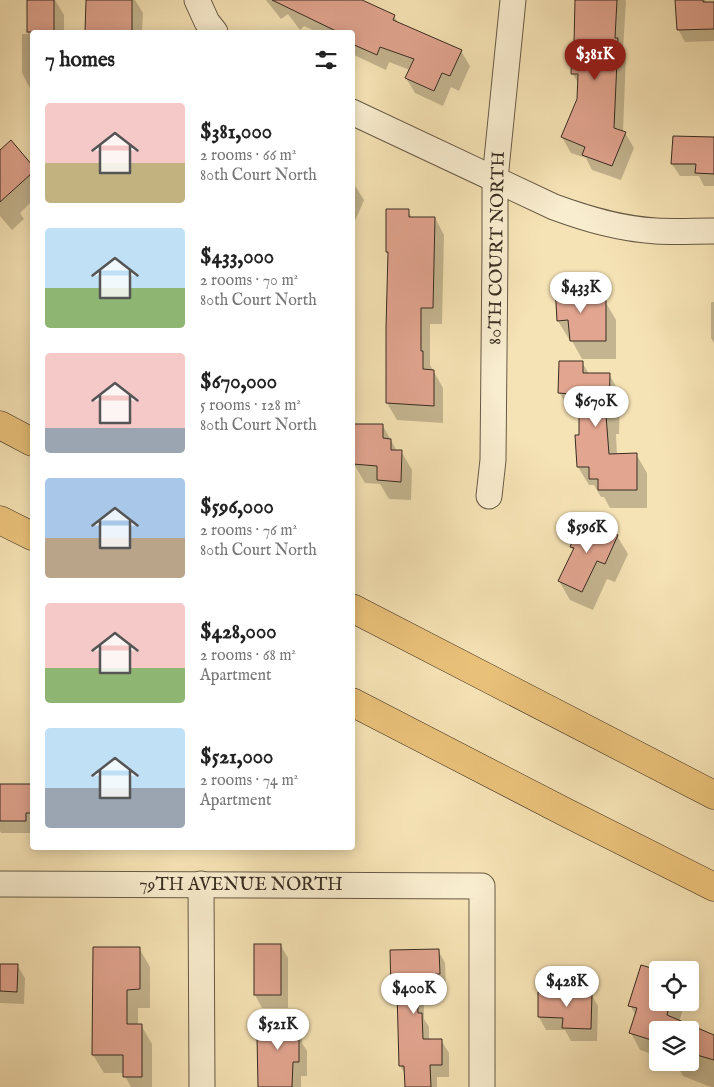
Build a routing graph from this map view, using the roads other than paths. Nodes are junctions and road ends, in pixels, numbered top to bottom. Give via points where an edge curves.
1 (197, 0) edge
2 (513, 0) edge
3 (213, 30) edge
4 (355, 113) edge
5 (495, 179) junction
6 (714, 231) edge
7 (0, 425) edge
8 (30, 441) edge
9 (489, 496) dead end
10 (0, 520) edge
11 (30, 535) edge
12 (355, 610) edge
13 (355, 704) edge
14 (714, 795) edge
15 (0, 884) edge
16 (201, 884) junction
17 (714, 887) edge
18 (202, 1087) edge
19 (482, 1087) edge

1 - 3 street
2 - 5 street, 80TH COURT NORTH
4 - 5 street
5 - 6 street via 588,219 656,231
5 - 9 street, 80TH COURT NORTH via 493,460
7 - 8 highway
10 - 11 highway
12 - 14 highway
13 - 17 highway
15 - 16 street, 79TH AVENUE NORTH
16 - 18 street
16 - 19 street, 79TH AVENUE NORTH via 482,886

